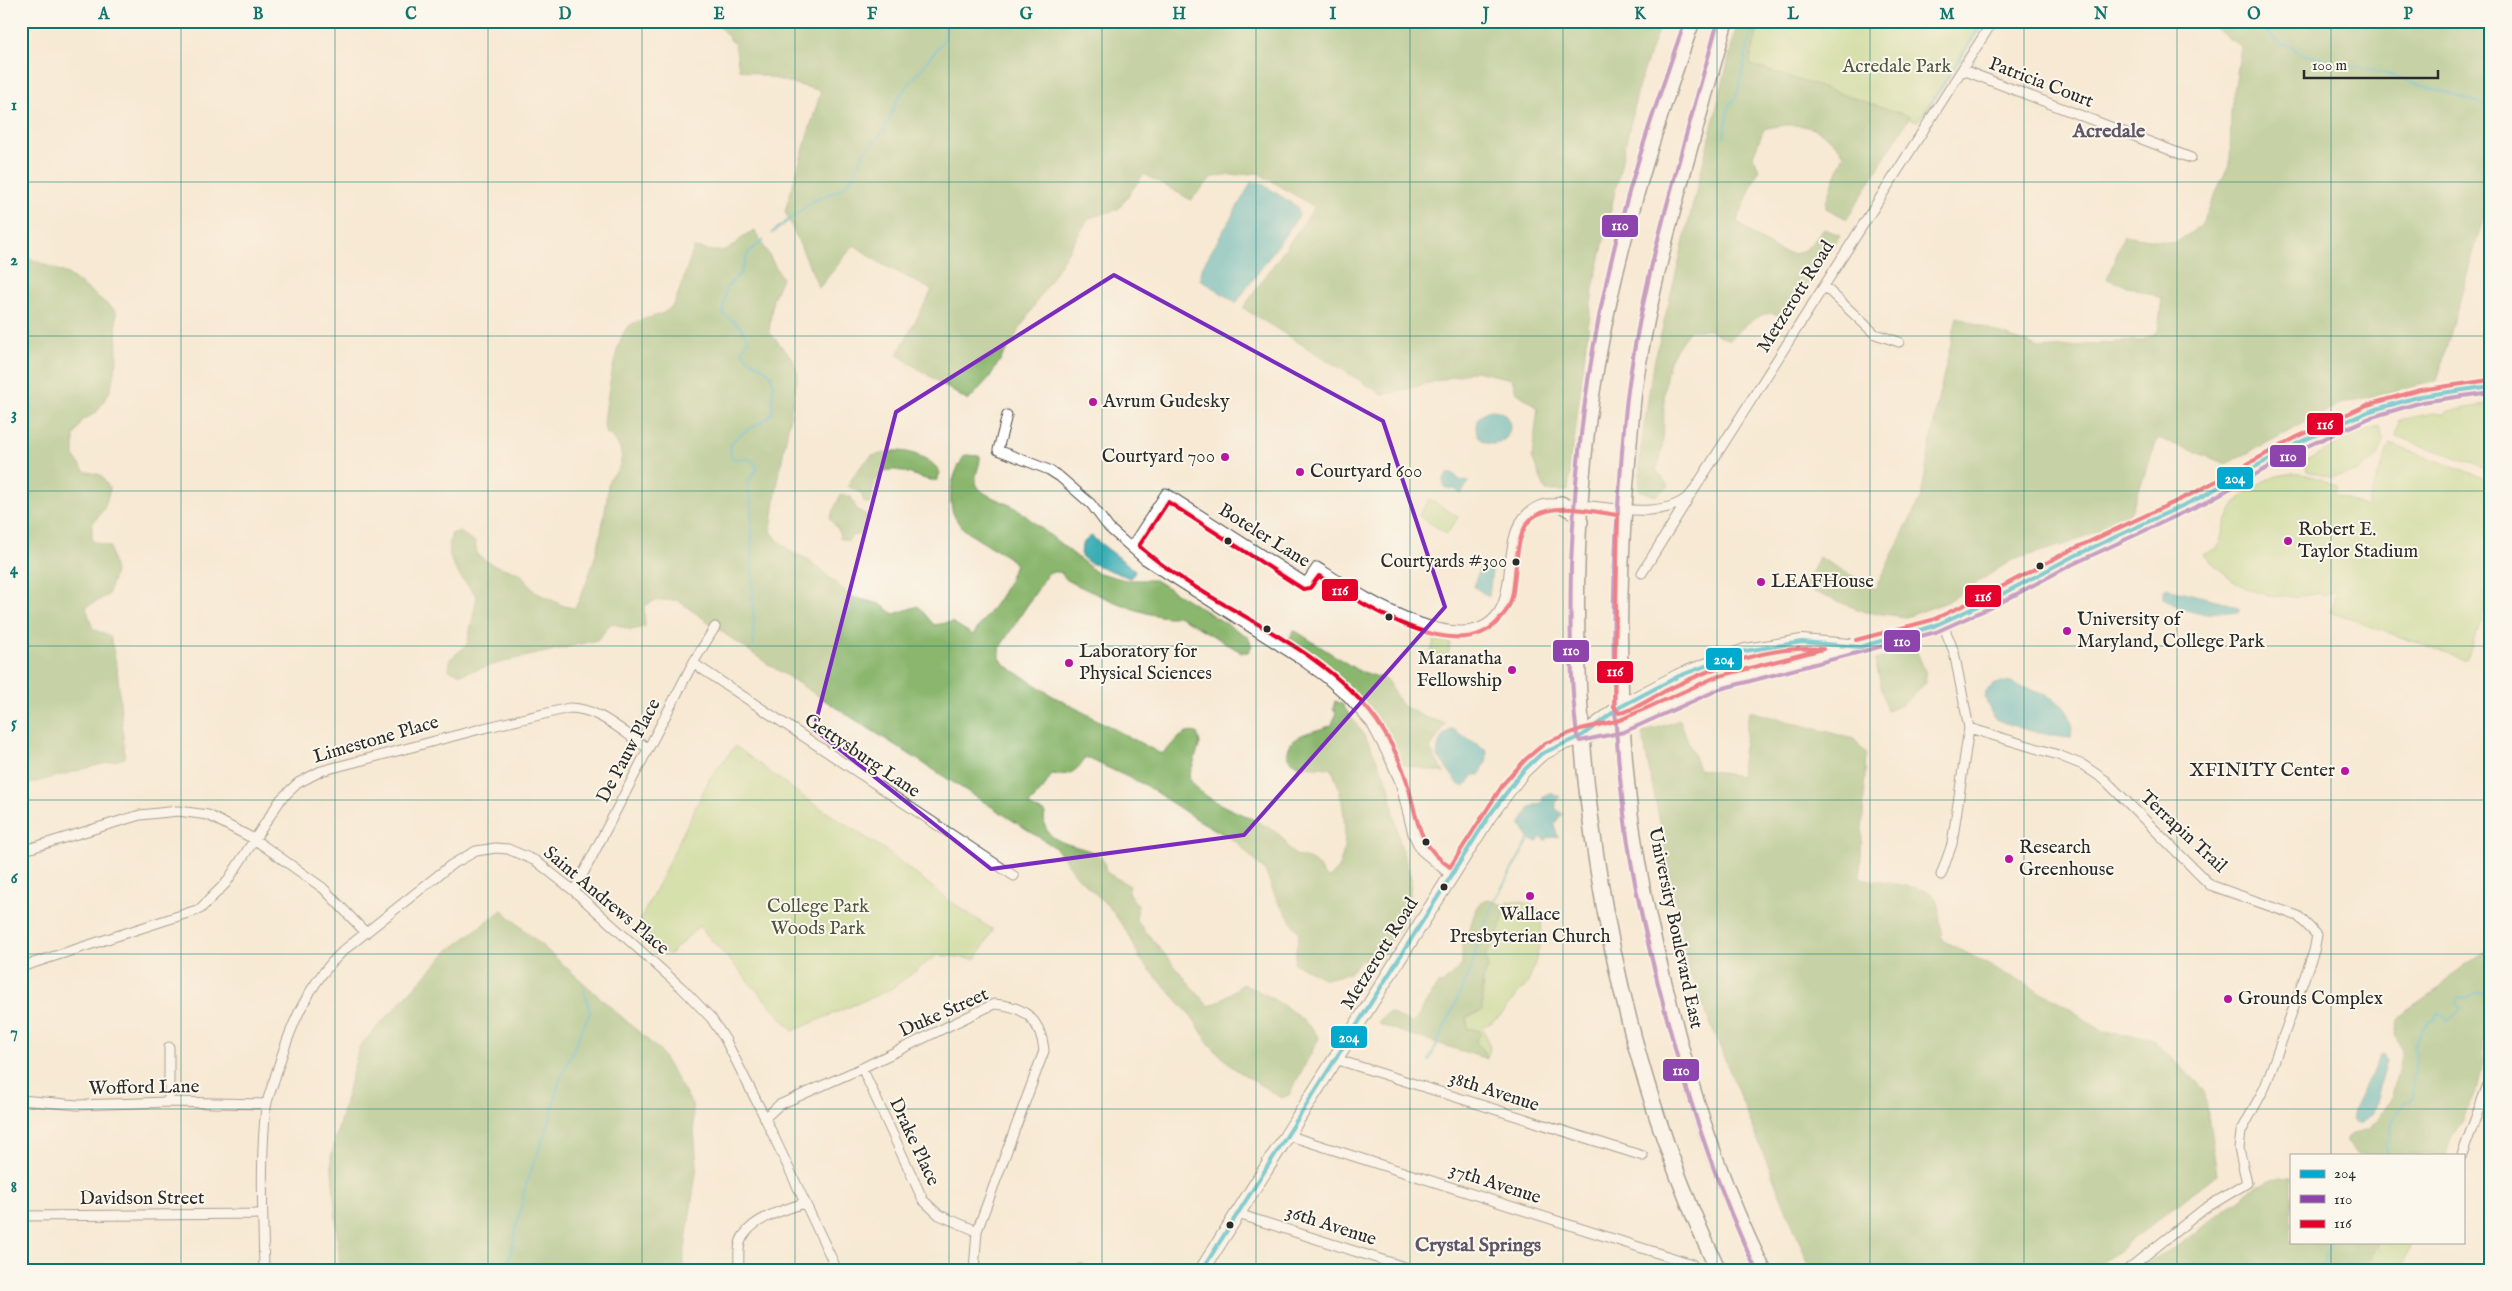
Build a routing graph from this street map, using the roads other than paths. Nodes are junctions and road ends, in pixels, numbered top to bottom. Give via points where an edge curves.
1 (1692, 21) edge
2 (1725, 21) edge
3 (1993, 21) edge
4 (1963, 70) junction
5 (2191, 158) dead end
6 (1824, 286) junction
7 (1899, 342) dead end
8 (2491, 386) edge
9 (1007, 415) dead end
10 (1689, 496) junction
11 (1561, 504) junction
12 (1581, 505) junction
13 (1624, 509) junction
14 (1580, 522) junction
15 (1131, 547) junction
16 (1642, 573) dead end
17 (1942, 622) junction
18 (715, 627) dead end
19 (1860, 646) junction
20 (693, 663) junction
21 (1620, 707) junction
22 (1622, 726) junction
23 (1969, 728) junction
24 (1583, 735) junction
25 (648, 748) junction
26 (254, 838) junction
27 (21, 851) edge
28 (1941, 875) dead end
29 (1014, 876) dead end
30 (1452, 876) junction
31 (574, 891) junction
32 (366, 932) junction
33 (21, 967) edge
34 (169, 1047) dead end
35 (1335, 1058) junction
36 (862, 1068) junction
37 (2491, 1076) edge
38 (21, 1100) edge
39 (169, 1102) junction
40 (266, 1104) junction
41 (765, 1118) junction
42 (1287, 1135) junction
43 (2462, 1154) edge
44 (1643, 1156) dead end
45 (804, 1203) junction
46 (263, 1214) junction
47 (1238, 1214) junction
48 (21, 1216) edge
49 (977, 1231) junction
50 (1692, 1264) dead end
51 (264, 1270) edge
52 (739, 1270) edge
53 (837, 1270) edge
54 (974, 1270) edge
55 (1202, 1270) edge
56 (1414, 1270) edge
57 (1718, 1270) edge
58 (1763, 1270) edge
59 (2127, 1270) edge

1 - 12 main road via 1639,182 1618,259 1586,443
2 - 13 main road, University Boulevard East via 1683,169 1647,316 1634,392
3 - 4 street, Metzerott Road
4 - 5 street, Patricia Court
4 - 6 street, Metzerott Road
6 - 7 street via 1875,334
6 - 10 street, Metzerott Road
8 - 17 street via 2421,396 2370,411 2300,442 2201,497
9 - 15 street via 998,450 1060,477 1091,504 1109,528
10 - 13 street, Metzerott Road via 1667,508
10 - 16 street
11 - 12 street, Boteler Lane
11 - 14 main road via 1576,513
11 - 15 street, Boteler Lane via 1544,504 1522,519 1516,530 1502,606 1488,623 1470,629 1439,628 1403,618 1317,567 1306,583 1166,493
12 - 13 street, Metzerott Road
12 - 14 main road
13 - 21 main road, University Boulevard East
14 - 24 main road via 1577,629
15 - 30 street via 1162,572 1300,659 1348,697 1387,752 1421,850
17 - 19 street
17 - 23 street via 1954,652
18 - 20 street, De Pauw Place
19 - 21 street via 1802,642 1745,651 1679,676
19 - 22 street via 1718,683
20 - 25 street, De Pauw Place
20 - 29 street, Gettysburg Lane
21 - 22 main road, University Boulevard East
21 - 24 street
22 - 24 street
22 - 58 main road, University Boulevard East via 1640,878 1668,1003 1724,1180
23 - 28 street via 1954,835
23 - 59 street, Terrapin Trail via 2083,765 2105,780 2210,885 2298,916 2317,935 2265,1087 2242,1132 2239,1149 2247,1183 2204,1210
24 - 30 street, Metzerott Road via 1548,749 1522,772 1489,816
24 - 57 main road via 1603,893 1630,1017 1645,1074 1686,1196
25 - 26 street, Limestone Place via 600,716 581,708 502,723 321,771 291,788
25 - 31 street, De Pauw Place
26 - 27 street via 208,815 165,811 140,815
26 - 32 street via 323,888
26 - 33 street, Limestone Place via 226,883 200,908
30 - 35 street, Metzerott Road
31 - 32 street, Saint Andrews Place via 527,856 508,849 486,849 451,865
31 - 41 street, Saint Andrews Place via 682,988 710,1018 725,1039
32 - 40 street, Saint Andrews Place via 330,963 310,990 287,1041
34 - 39 street
35 - 42 street, Metzerott Road
35 - 44 street, 38th Avenue
36 - 41 street, Duke Street via 779,1105
36 - 49 street, Drake Place via 923,1200 939,1215
36 - 49 street, Duke Street via 994,1004 1017,1008 1039,1028 1044,1051
37 - 43 street
38 - 39 street, Wofford Lane via 78,1105
39 - 40 street, Wofford Lane
40 - 46 street, Saint Andrews Place
41 - 45 street, Saint Andrews Place
42 - 47 street, Metzerott Road
42 - 50 street, 37th Avenue
45 - 52 street via 773,1215 744,1234 739,1248
45 - 53 street, Saint Andrews Place
46 - 48 street, Davidson Street
46 - 51 street, Saint Andrews Place
47 - 55 street, Metzerott Road
47 - 56 street, 36th Avenue
49 - 54 street, Duke Street

